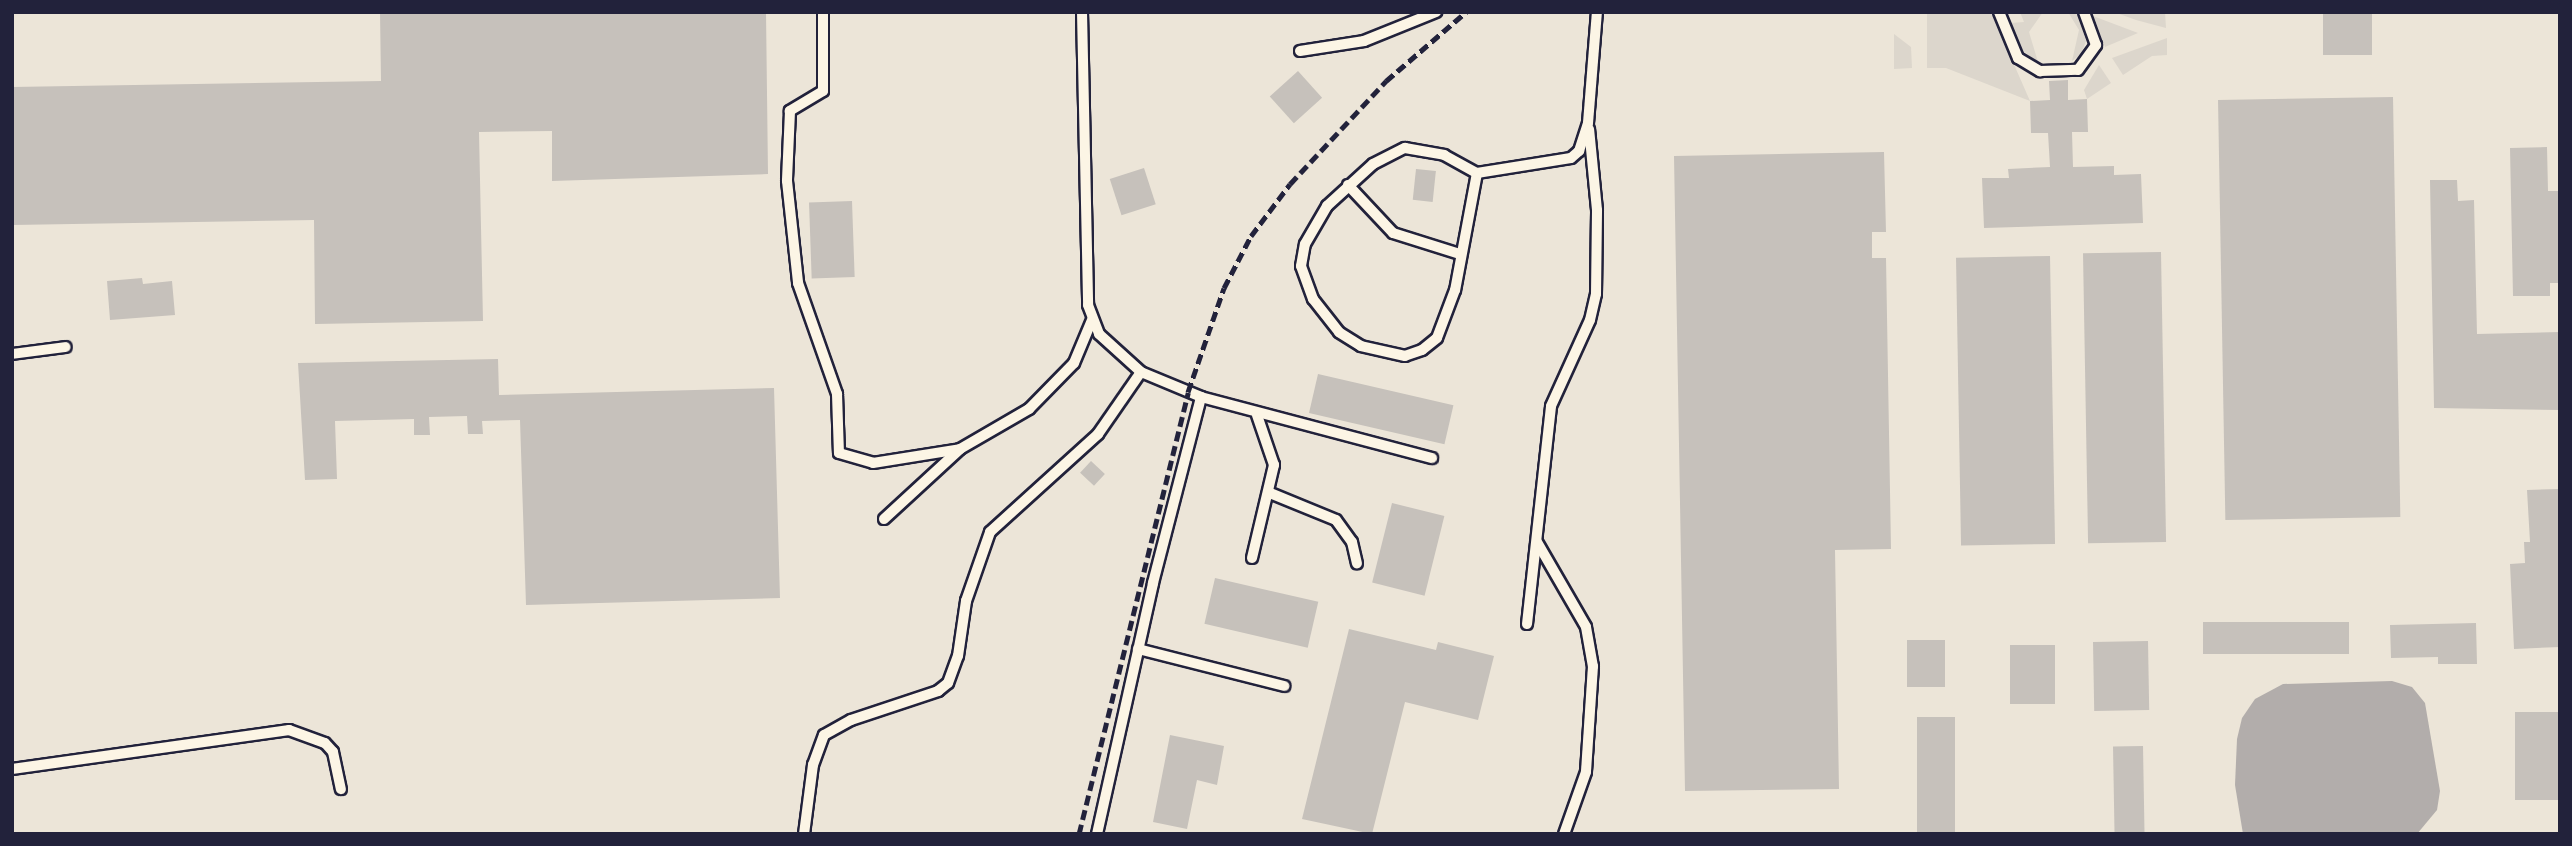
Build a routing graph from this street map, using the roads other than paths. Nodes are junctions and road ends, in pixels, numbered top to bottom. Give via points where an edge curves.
1 (823, 12) edge
2 (1082, 12) edge
3 (1436, 12) edge
4 (1597, 12) edge
5 (1999, 12) edge
6 (2084, 12) edge
7 (1300, 51) dead end
8 (1588, 123) junction
9 (1477, 173) junction
10 (1348, 185) junction
11 (1460, 254) junction
12 (1092, 320) junction
13 (65, 347) dead end
14 (12, 354) edge
15 (1141, 372) junction
16 (1201, 397) junction
17 (1257, 415) junction
18 (960, 449) junction
19 (1432, 458) dead end
20 (1270, 492) junction
21 (884, 519) dead end
22 (1537, 542) junction
23 (1251, 558) dead end
24 (1357, 564) dead end
25 (1527, 624) dead end
26 (1138, 649) junction
27 (1284, 686) dead end
28 (12, 769) edge
29 (341, 789) dead end
30 (804, 834) edge
31 (1097, 834) edge
32 (1564, 834) edge

1 - 18 lane via 823,91 790,111 787,181 798,282 837,394 839,453 873,463
2 - 12 lane via 1088,305
3 - 7 lane via 1364,41
4 - 8 lane
5 - 6 lane via 2018,58 2040,71 2078,70 2096,46
8 - 9 lane via 1579,151 1571,158
8 - 22 lane via 1598,211 1595,301 1551,406
9 - 10 lane via 1444,155 1405,148 1384,156
9 - 11 lane
10 - 11 lane via 1393,233
10 - 11 lane via 1318,219 1301,266 1321,312 1349,340 1405,356 1429,345 1448,315
12 - 15 lane via 1108,346
12 - 18 lane via 1074,363 1030,409
13 - 14 lane
15 - 16 lane
15 - 30 lane via 1098,434 990,532 966,601 958,656 948,683 938,691 851,720 824,736 813,765
16 - 17 lane
16 - 26 lane
17 - 19 lane
17 - 20 lane via 1272,456
18 - 21 lane
20 - 23 lane
20 - 24 lane via 1336,520 1352,542
22 - 25 lane
22 - 32 lane via 1586,627 1593,666 1586,772
26 - 27 lane
26 - 31 lane
28 - 29 lane via 289,730 325,743 333,752

